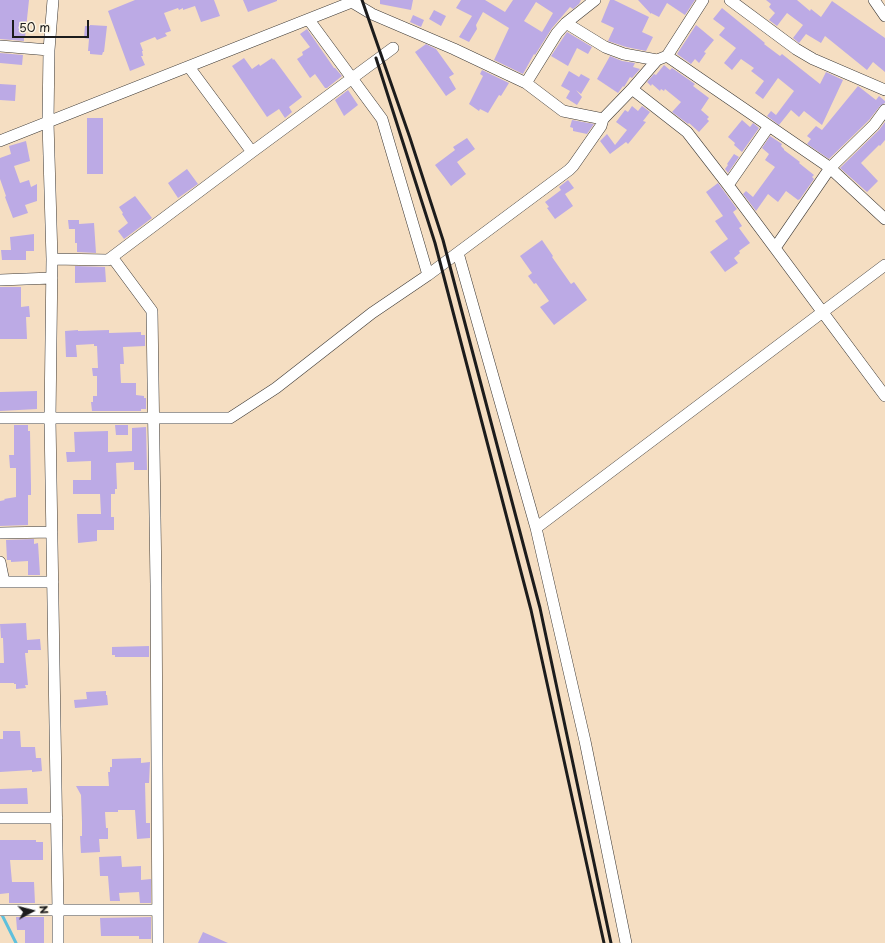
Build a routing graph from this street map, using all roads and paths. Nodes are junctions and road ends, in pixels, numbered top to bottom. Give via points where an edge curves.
1 (53, 0) edge
2 (595, 0) edge
3 (703, 0) edge
4 (730, 0) edge
5 (874, 0) edge
6 (354, 1) edge
7 (885, 16) edge
8 (309, 20) junction
9 (566, 23) junction
10 (0, 46) edge
11 (393, 48) dead end
12 (50, 50) junction
13 (662, 58) junction
14 (189, 67) junction
15 (352, 78) junction
16 (526, 84) junction
17 (632, 89) junction
18 (885, 90) edge
19 (885, 110) edge
20 (603, 119) junction
21 (48, 122) junction
22 (769, 126) junction
23 (0, 141) edge
24 (252, 152) junction
25 (830, 168) junction
26 (728, 185) junction
27 (885, 219) edge
28 (775, 248) junction
29 (458, 253) junction
30 (112, 257) junction
31 (52, 259) junction
32 (885, 265) edge
33 (428, 275) junction
34 (52, 278) junction
35 (0, 280) edge
36 (822, 312) junction
37 (885, 396) edge
38 (0, 418) edge
39 (154, 418) junction
40 (50, 419) junction
41 (536, 528) junction
42 (52, 532) junction
43 (0, 533) edge
44 (0, 562) edge
45 (2, 582) edge
46 (53, 582) junction
47 (0, 818) edge
48 (57, 818) junction
49 (0, 910) edge
50 (58, 910) junction
51 (158, 910) junction
52 (58, 943) edge
53 (158, 943) edge
54 (626, 943) edge

1 - 12 street
2 - 9 street
3 - 13 street
4 - 18 street via 813,59
5 - 7 street
6 - 8 street
6 - 16 street via 372,14 454,49
8 - 14 street
8 - 15 street
9 - 13 street via 605,47 624,54
9 - 16 street via 557,33
10 - 12 street
11 - 15 street
12 - 21 street
13 - 17 street
13 - 22 street
14 - 21 street
14 - 24 street
15 - 24 street
15 - 33 street via 382,119
16 - 20 street via 562,111
17 - 20 street
17 - 26 street via 687,132
19 - 25 street via 874,125
20 - 29 street via 601,126 573,166
21 - 23 street
21 - 31 street
22 - 25 street
22 - 26 street
24 - 30 street
25 - 27 street
25 - 28 street
26 - 28 street
28 - 36 street
29 - 33 street
29 - 41 street
30 - 31 street via 108,260
30 - 39 street via 152,311
31 - 34 street
32 - 36 street
33 - 39 street via 372,313 276,388 230,418
34 - 35 street
34 - 40 street
36 - 37 street
36 - 41 street
38 - 40 street
39 - 40 street
39 - 51 street
40 - 42 street
41 - 54 street via 585,742
42 - 43 street
42 - 46 street
44 - 45 street
45 - 46 street
46 - 48 street
47 - 48 street
48 - 50 street
49 - 50 street
50 - 51 street
50 - 52 street
51 - 53 street

